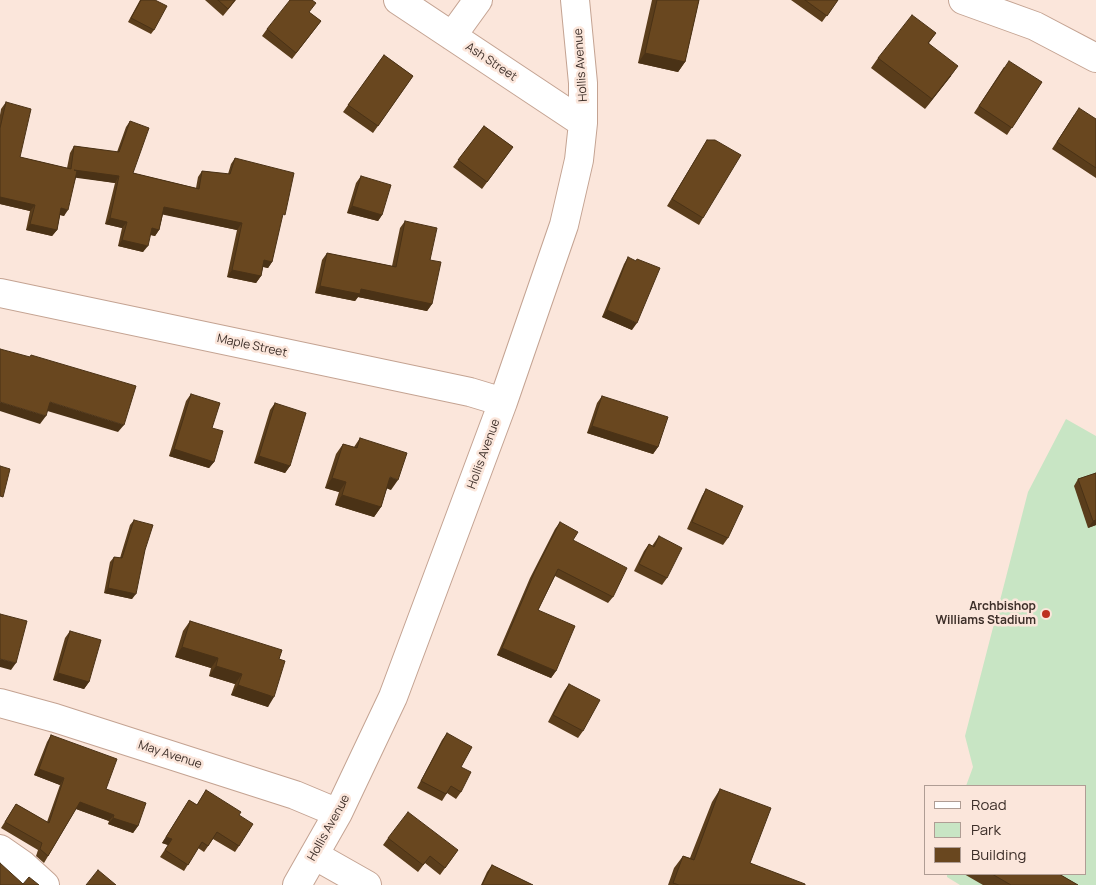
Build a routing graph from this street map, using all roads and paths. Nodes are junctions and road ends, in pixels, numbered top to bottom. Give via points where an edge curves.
1 (398, 0) edge
2 (478, 0) edge
3 (575, 0) edge
4 (963, 0) edge
5 (992, 5) edge
6 (452, 36) junction
7 (1096, 58) edge
8 (584, 124) junction
9 (0, 293) edge
10 (502, 402) junction
11 (0, 703) edge
12 (338, 813) junction
13 (0, 849) edge
14 (314, 856) junction
15 (45, 885) edge
16 (297, 885) edge
17 (367, 885) edge

1 - 6 street, Ash Street
2 - 6 street
3 - 8 street, Hollis Avenue
4 - 5 street
5 - 7 street
6 - 8 street, Ash Street
8 - 10 street, Hollis Avenue via 564,225
9 - 10 street, Maple Street via 470,392
10 - 12 street, Hollis Avenue via 393,697
11 - 12 street, May Avenue via 295,795
12 - 14 street, Hollis Avenue
13 - 15 street
14 - 16 street, Hollis Avenue
14 - 17 street

